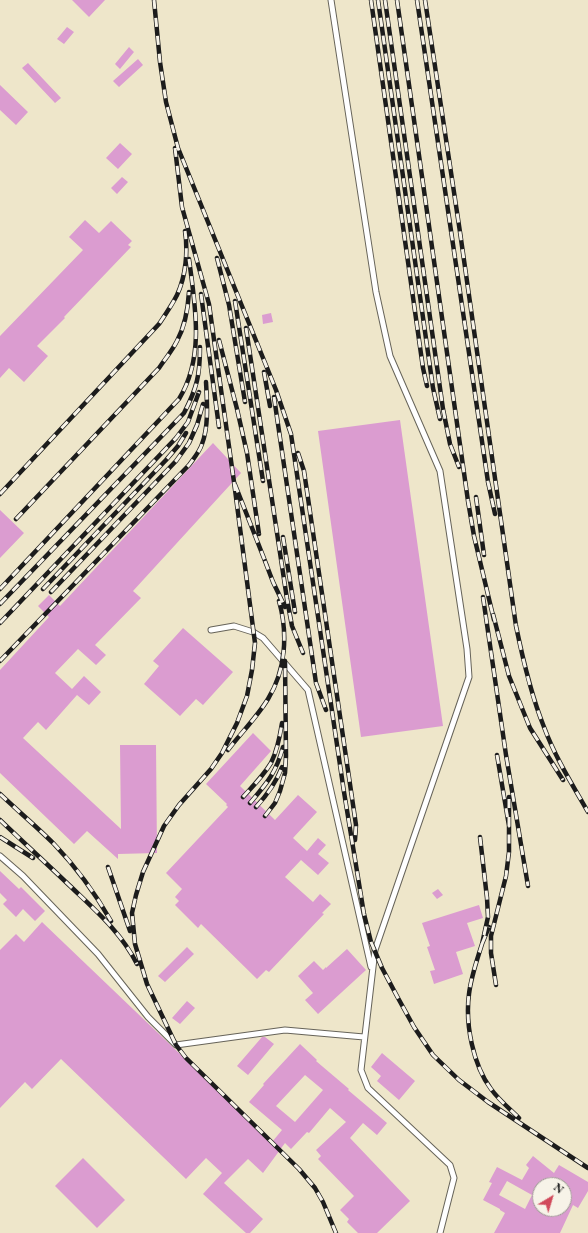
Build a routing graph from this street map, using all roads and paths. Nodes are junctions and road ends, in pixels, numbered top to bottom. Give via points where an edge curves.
1 (332, 0) edge
2 (211, 630) dead end
3 (0, 856) edge
4 (372, 972) junction
5 (364, 1037) junction
6 (440, 1233) edge

1 - 4 lane via 376,292 390,356 440,471 467,649 468,677 375,950
2 - 4 lane via 234,626 263,638 308,690
3 - 5 lane via 23,876 98,954 148,1017 176,1045 285,1030
4 - 5 lane
5 - 6 lane via 360,1070 368,1088 450,1165 454,1178

